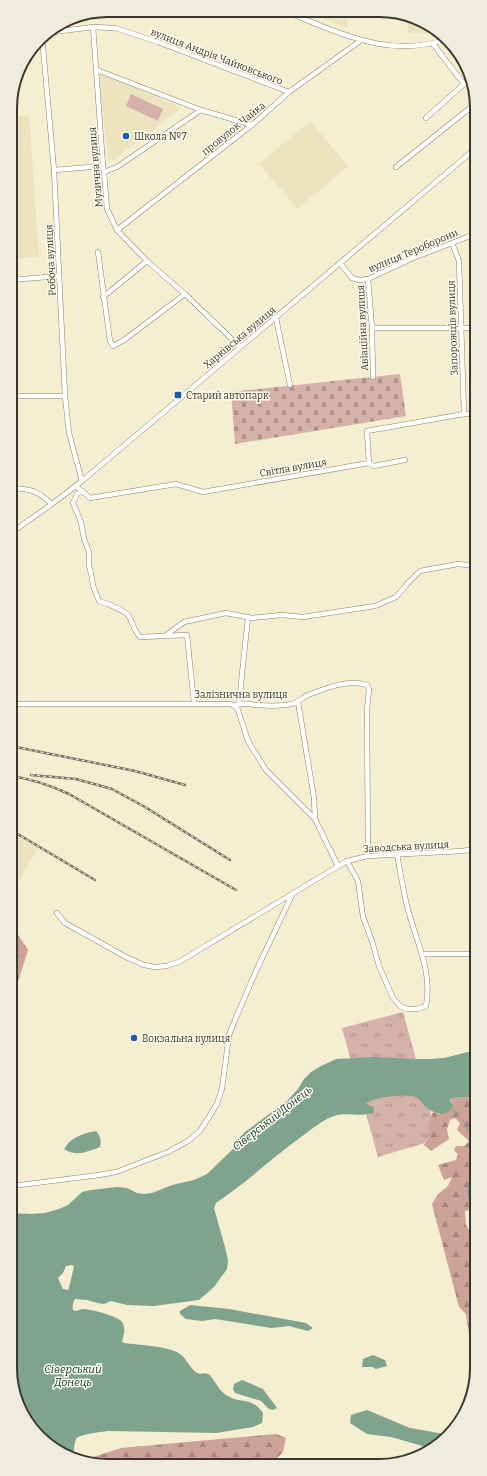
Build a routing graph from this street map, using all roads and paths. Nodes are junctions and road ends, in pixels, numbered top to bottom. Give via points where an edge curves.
1 (299, 17) edge
2 (93, 28) junction
3 (57, 32) edge
4 (360, 41) junction
5 (440, 42) edge
6 (43, 44) edge
7 (433, 44) junction
8 (97, 70) junction
9 (289, 92) junction
10 (470, 108) edge
11 (201, 110) junction
12 (426, 118) dead end
13 (252, 125) junction
14 (470, 153) edge
15 (102, 166) junction
16 (396, 167) dead end
17 (54, 170) junction
18 (104, 172) junction
19 (117, 230) junction
20 (470, 236) edge
21 (452, 243) junction
22 (98, 252) dead end
23 (147, 261) junction
24 (340, 263) junction
25 (60, 276) junction
26 (17, 279) edge
27 (368, 279) junction
28 (185, 294) junction
29 (103, 297) junction
30 (276, 318) junction
31 (372, 328) junction
32 (461, 328) junction
33 (470, 328) edge
34 (240, 347) junction
35 (373, 377) dead end
36 (290, 385) dead end
37 (17, 396) edge
38 (66, 396) junction
39 (464, 414) junction
40 (470, 414) edge
41 (405, 460) dead end
42 (369, 463) junction
43 (82, 481) junction
44 (76, 486) junction
45 (17, 489) edge
46 (82, 491) junction
47 (52, 504) junction
48 (17, 529) edge
49 (470, 565) edge
50 (248, 617) junction
51 (165, 636) junction
52 (298, 702) junction
53 (194, 703) junction
54 (17, 704) edge
55 (237, 704) junction
56 (315, 819) junction
57 (469, 850) edge
58 (397, 854) junction
59 (368, 856) junction
60 (348, 861) junction
61 (338, 866) junction
62 (293, 894) junction
63 (57, 913) dead end
64 (422, 954) junction
65 (470, 954) edge
66 (17, 1185) edge

1 - 4 street
2 - 3 street, вулиця Андрія Чайковського
2 - 8 street, Музична вулиця
2 - 9 street, вулиця Андрія Чайковського via 114,28 150,39
4 - 7 street via 398,47
4 - 9 street, провулок Чайка
5 - 7 street
6 - 17 street, Робоча вулиця
7 - 12 street via 464,84
8 - 11 street
8 - 15 street, Музична вулиця
9 - 13 street, провулок Чайка
10 - 16 street
11 - 13 street
11 - 18 street via 117,167
13 - 19 street, провулок Чайка
14 - 24 street, Харківська вулиця
15 - 17 street
15 - 18 street, Музична вулиця
17 - 25 street, Робоча вулиця
18 - 19 street, Музична вулиця via 107,209
19 - 23 street, Музична вулиця
20 - 21 street, вулиця Тероборони
21 - 27 street, вулиця Тероборони
21 - 32 street, Запорожців вулиця via 459,261
22 - 29 street
23 - 28 street, Музична вулиця
23 - 29 street
24 - 27 street, вулиця Тероборони via 352,278
24 - 30 street, Харківська вулиця
25 - 26 street
25 - 38 street, Робоча вулиця
27 - 31 street, Авіаційна вулиця
28 - 29 street via 113,346
28 - 34 street, Музична вулиця
30 - 34 street, Харківська вулиця
30 - 36 street
31 - 32 street
31 - 35 street, Авіаційна вулиця
32 - 33 street
32 - 39 street, Запорожців вулиця
34 - 43 street, Харківська вулиця
37 - 38 street
38 - 43 street, Робоча вулиця via 69,433
39 - 40 street
39 - 42 street via 367,431
41 - 42 street via 374,466
42 - 46 street, Світла вулиця via 203,492 176,484 90,498
43 - 44 street, Харківська вулиця
44 - 46 street
44 - 47 street, Харківська вулиця
45 - 47 street via 39,493
46 - 51 street via 77,494 73,503 81,522 89,552 93,586 99,600 128,614 135,632 140,637
47 - 48 street, Харківська вулиця
49 - 50 street via 458,564 420,571 396,597 375,606 303,617
50 - 51 street via 226,613 191,620
50 - 55 street
51 - 53 street via 186,635
52 - 55 street, Залізнична вулиця
52 - 56 street via 314,798
52 - 59 street, Залізнична вулиця via 307,696 345,684 362,683 368,686
53 - 54 street, Залізнична вулиця
53 - 55 street, Залізнична вулиця
55 - 56 street via 248,741 266,770
56 - 61 street
57 - 58 street, Заводська вулиця
58 - 59 street, Заводська вулиця
58 - 64 street via 407,906
59 - 60 street, Заводська вулиця
60 - 61 street, Заводська вулиця
60 - 64 street via 358,881 363,917 379,966 393,998 401,1007 407,1009 426,1006 428,998
61 - 62 street
62 - 63 street via 179,962 155,967 144,966 126,957 65,923
62 - 66 street via 235,1020 228,1040 224,1077 217,1104 200,1130 188,1141 168,1152 132,1166 99,1175
64 - 65 street

